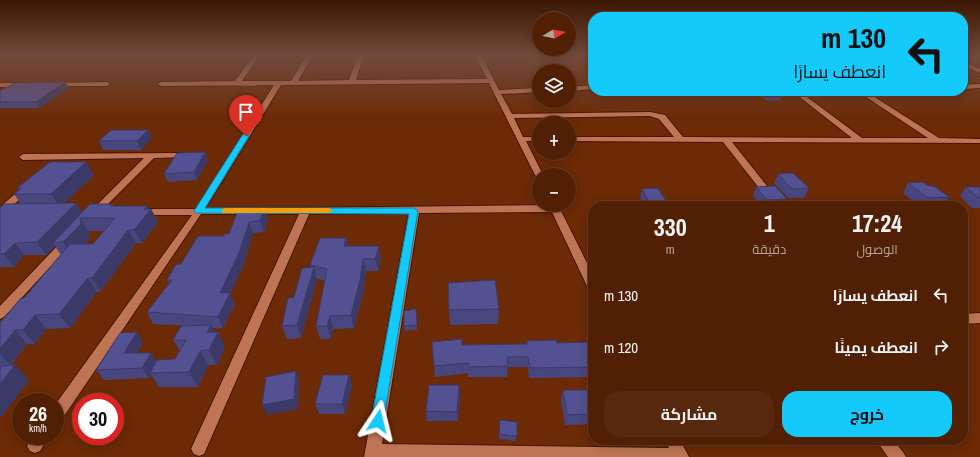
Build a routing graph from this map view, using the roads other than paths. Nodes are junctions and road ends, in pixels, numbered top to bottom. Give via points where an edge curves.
1 (242, 76) edge
2 (297, 76) edge
3 (354, 76) edge
4 (489, 76) edge
5 (491, 81) junction
6 (279, 82) junction
7 (294, 82) junction
8 (352, 82) junction
9 (237, 83) junction
10 (107, 84) dead end
11 (161, 84) dead end
12 (0, 85) edge
13 (34, 85) edge
14 (48, 85) edge
15 (980, 86) edge
16 (588, 87) edge
17 (968, 87) edge
18 (576, 88) edge
19 (532, 90) edge
20 (496, 92) junction
21 (802, 96) edge
22 (868, 96) edge
23 (508, 116) junction
24 (521, 138) junction
25 (532, 139) edge
26 (576, 139) edge
27 (680, 139) junction
28 (725, 139) junction
29 (860, 140) junction
30 (936, 140) junction
31 (980, 141) edge
32 (182, 155) edge
33 (150, 156) junction
34 (23, 157) dead end
35 (64, 157) junction
36 (52, 167) edge
37 (536, 168) edge
38 (35, 182) edge
39 (766, 191) edge
40 (532, 208) edge
41 (199, 211) junction
42 (305, 211) junction
43 (414, 211) junction
44 (0, 212) edge
45 (16, 212) edge
46 (91, 212) junction
47 (111, 212) edge
48 (127, 212) edge
49 (556, 212) edge
50 (84, 223) edge
51 (74, 235) edge
52 (588, 276) edge
53 (0, 314) edge
54 (980, 318) edge
55 (968, 319) edge
56 (64, 404) edge
57 (675, 445) edge
58 (888, 445) edge
59 (199, 449) dead end
60 (372, 454) edge
61 (681, 456) edge
62 (898, 457) edge

1 - 9 street
2 - 7 street
3 - 8 street
4 - 5 street
5 - 8 street
5 - 20 street
6 - 7 street
6 - 9 street
6 - 41 street
7 - 8 street
9 - 11 street
10 - 14 street
12 - 13 street
15 - 17 street
16 - 18 street
19 - 20 street
20 - 23 street
21 - 29 street
22 - 30 street
23 - 24 street
23 - 27 street via 650,114 662,117
24 - 25 street
24 - 37 street
26 - 27 street
27 - 28 street
28 - 29 street
28 - 39 street
29 - 30 street
30 - 31 street
32 - 33 street
33 - 35 street
33 - 46 street
34 - 35 street
35 - 36 street
38 - 44 street
40 - 43 street
41 - 42 street
41 - 48 street
41 - 56 street
42 - 43 street
42 - 59 street
43 - 60 street
44 - 45 street
46 - 47 street
46 - 50 street
49 - 52 street
51 - 53 street
54 - 55 street
57 - 61 street
58 - 62 street
60 - 61 street

